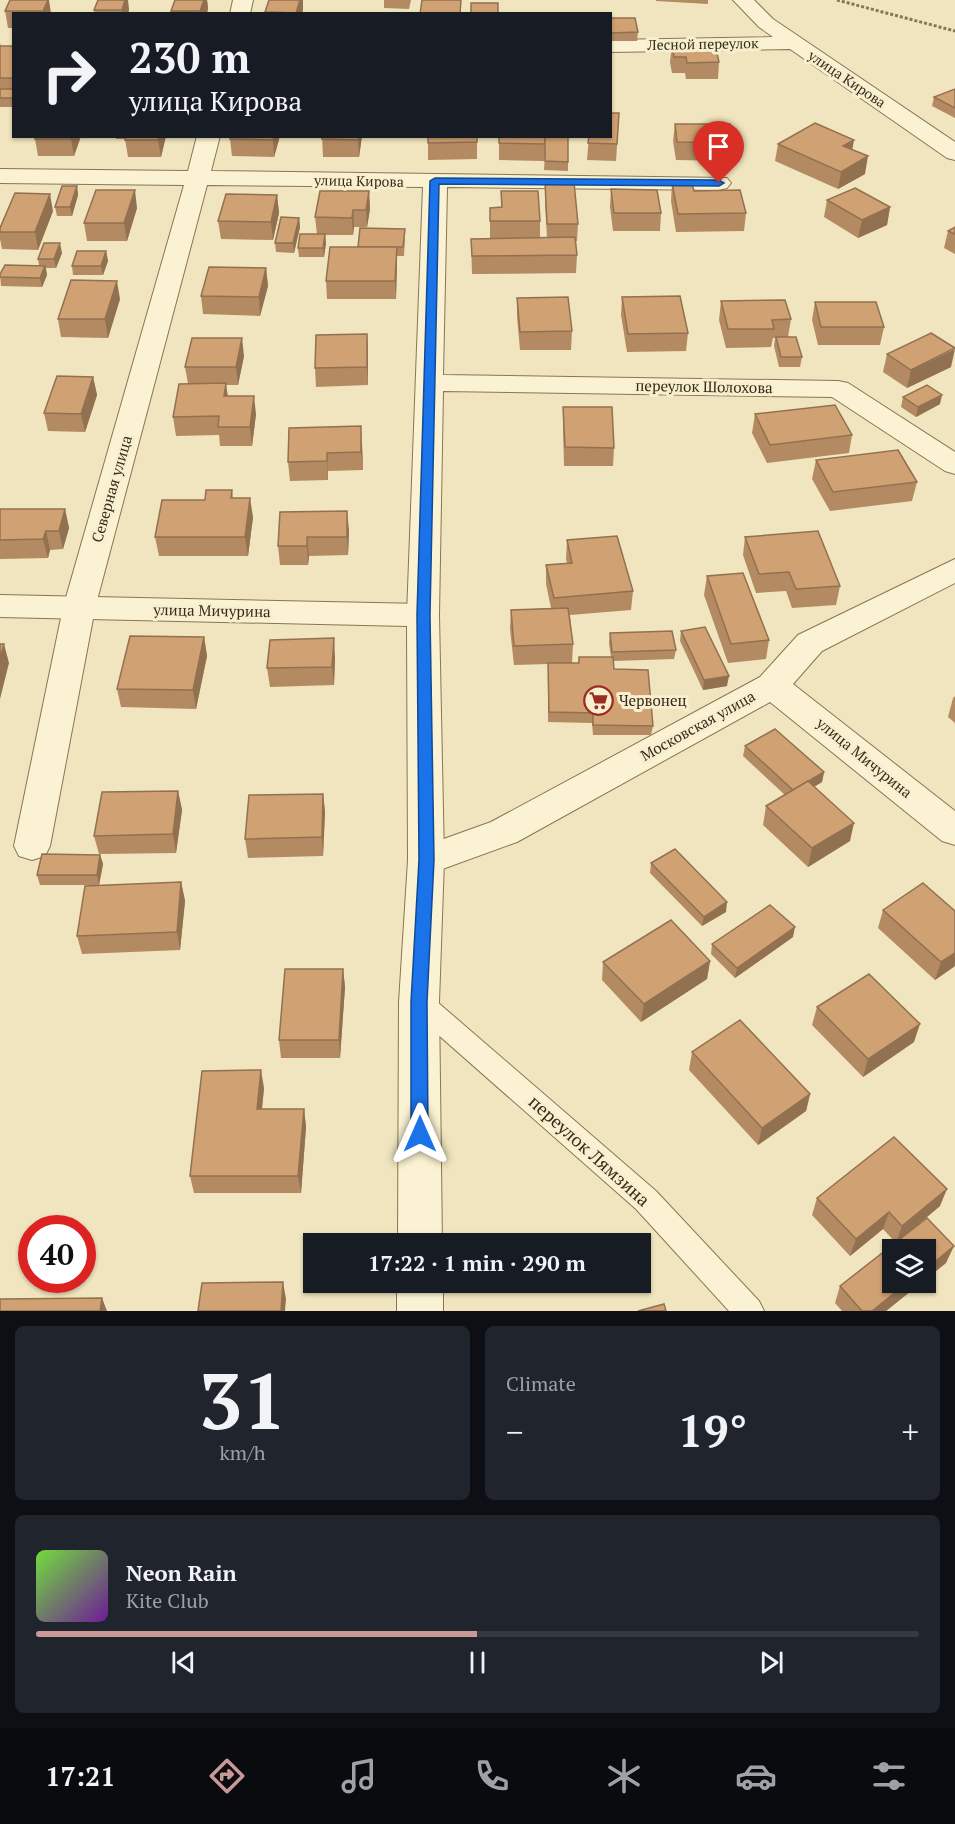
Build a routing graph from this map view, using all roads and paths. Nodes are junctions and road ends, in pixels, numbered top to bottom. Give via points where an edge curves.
1 (743, 0) edge
2 (837, 0) edge
3 (955, 31) edge
4 (795, 43) junction
5 (612, 46) edge
6 (208, 138) edge
7 (955, 153) edge
8 (0, 176) edge
9 (198, 179) junction
10 (435, 181) junction
11 (719, 183) dead end
12 (431, 383) junction
13 (955, 465) edge
14 (955, 570) edge
15 (0, 606) edge
16 (79, 608) junction
17 (423, 615) junction
18 (772, 686) junction
19 (955, 831) edge
20 (32, 846) dead end
21 (426, 860) junction
22 (419, 1002) junction
23 (420, 1233) edge
24 (420, 1293) edge
25 (420, 1311) edge
26 (749, 1311) edge

1 - 4 street, улица Кирова via 766,23
2 - 3 path
4 - 5 street, Лесной переулок
4 - 7 street, улица Кирова
6 - 9 street, Северная улица
8 - 9 street, улица Кирова
9 - 10 street, улица Кирова
9 - 16 street, Северная улица
10 - 11 street, улица Кирова
10 - 12 street
12 - 13 street, переулок Шолохова via 838,389
12 - 17 street
14 - 18 street, Московская улица via 810,643
15 - 16 street, улица Мичурина
16 - 17 street, улица Мичурина
16 - 20 street, Северная улица
17 - 21 street
18 - 19 street, улица Мичурина
18 - 21 street, Московская улица via 504,832
21 - 22 street
22 - 23 street
22 - 26 lane, переулок Лямзина via 646,1200
24 - 25 street

